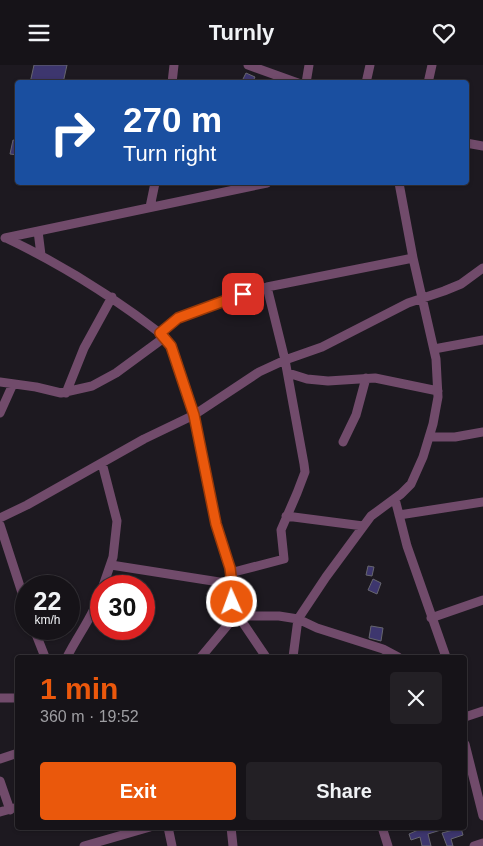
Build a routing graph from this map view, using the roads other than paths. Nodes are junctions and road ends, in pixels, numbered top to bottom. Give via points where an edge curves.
1 (174, 65) edge
2 (248, 65) edge
3 (310, 65) edge
4 (370, 65) edge
5 (432, 65) edge
6 (172, 80) edge
7 (290, 80) edge
8 (307, 80) edge
9 (367, 80) edge
10 (429, 80) edge
11 (155, 185) edge
12 (257, 185) edge
13 (399, 185) edge
14 (150, 207) junction
15 (38, 231) junction
16 (3, 239) edge
17 (41, 255) junction
18 (413, 258) junction
19 (483, 268) edge
20 (267, 287) junction
21 (112, 297) junction
22 (423, 297) junction
23 (163, 335) junction
24 (483, 340) edge
25 (434, 349) junction
26 (285, 360) junction
27 (288, 373) junction
28 (366, 378) junction
29 (0, 382) edge
30 (13, 384) junction
31 (438, 391) junction
32 (66, 393) junction
33 (0, 413) edge
34 (194, 415) junction
35 (483, 432) edge
36 (429, 437) junction
37 (343, 442) dead end
38 (102, 463) junction
39 (395, 499) junction
40 (483, 502) edge
41 (399, 515) junction
42 (286, 516) junction
43 (0, 518) edge
44 (0, 525) edge
45 (363, 527) junction
46 (110, 565) junction
47 (230, 573) junction
48 (16, 575) edge
49 (107, 575) edge
50 (232, 584) junction
51 (483, 600) edge
52 (431, 618) junction
53 (90, 619) edge
54 (235, 619) junction
55 (298, 619) junction
56 (38, 640) edge
57 (44, 655) edge
58 (68, 655) edge
59 (203, 655) edge
60 (264, 655) edge
61 (293, 655) edge
62 (394, 655) edge
63 (445, 655) edge
64 (0, 698) edge
65 (15, 698) edge
66 (483, 711) edge
67 (467, 716) edge
68 (467, 752) edge
69 (15, 754) edge
70 (0, 759) edge
71 (0, 781) edge
72 (14, 808) edge
73 (0, 812) edge
74 (483, 816) edge
75 (141, 830) edge
76 (169, 830) edge
77 (231, 830) edge
78 (383, 830) edge
79 (483, 843) edge
80 (98, 844) edge
81 (84, 846) edge
82 (172, 846) edge
83 (233, 846) edge
84 (388, 846) edge
85 (474, 846) edge

1 - 6 street
2 - 7 street
3 - 8 street
4 - 9 street
5 - 10 street
11 - 14 street
12 - 14 street
13 - 18 street
14 - 15 street
15 - 16 street
15 - 17 street
16 - 17 street
17 - 21 street
18 - 20 street
18 - 22 street
19 - 22 street via 461,284
20 - 23 street via 184,314
20 - 26 street
21 - 23 street
21 - 32 street via 84,348
22 - 25 street
22 - 26 street via 322,347
23 - 32 street via 107,379
23 - 34 street via 171,346
24 - 25 street
25 - 31 street
26 - 27 street
26 - 34 street via 259,372
27 - 28 street via 328,381
27 - 42 street via 304,472
28 - 31 street
28 - 37 street via 356,415
29 - 30 street
30 - 32 street
30 - 33 street
31 - 36 street
34 - 38 street
34 - 47 street via 216,524
35 - 36 street
36 - 39 street via 411,484
38 - 43 street
38 - 46 street via 117,521
39 - 41 street
39 - 45 street
40 - 41 street
41 - 52 street via 406,546
42 - 45 street
42 - 47 street via 281,531 282,560
44 - 48 street
45 - 55 street
46 - 49 street
46 - 50 street
47 - 50 street
50 - 54 street
51 - 52 street
52 - 63 street
53 - 58 street
54 - 55 street via 279,616
54 - 59 street
54 - 60 street
55 - 61 street
55 - 62 street
56 - 57 street
64 - 65 street
66 - 67 street
68 - 74 street
69 - 70 street
71 - 72 street
72 - 73 street
75 - 80 street
76 - 82 street
77 - 83 street
78 - 84 street
79 - 85 street
80 - 81 street

